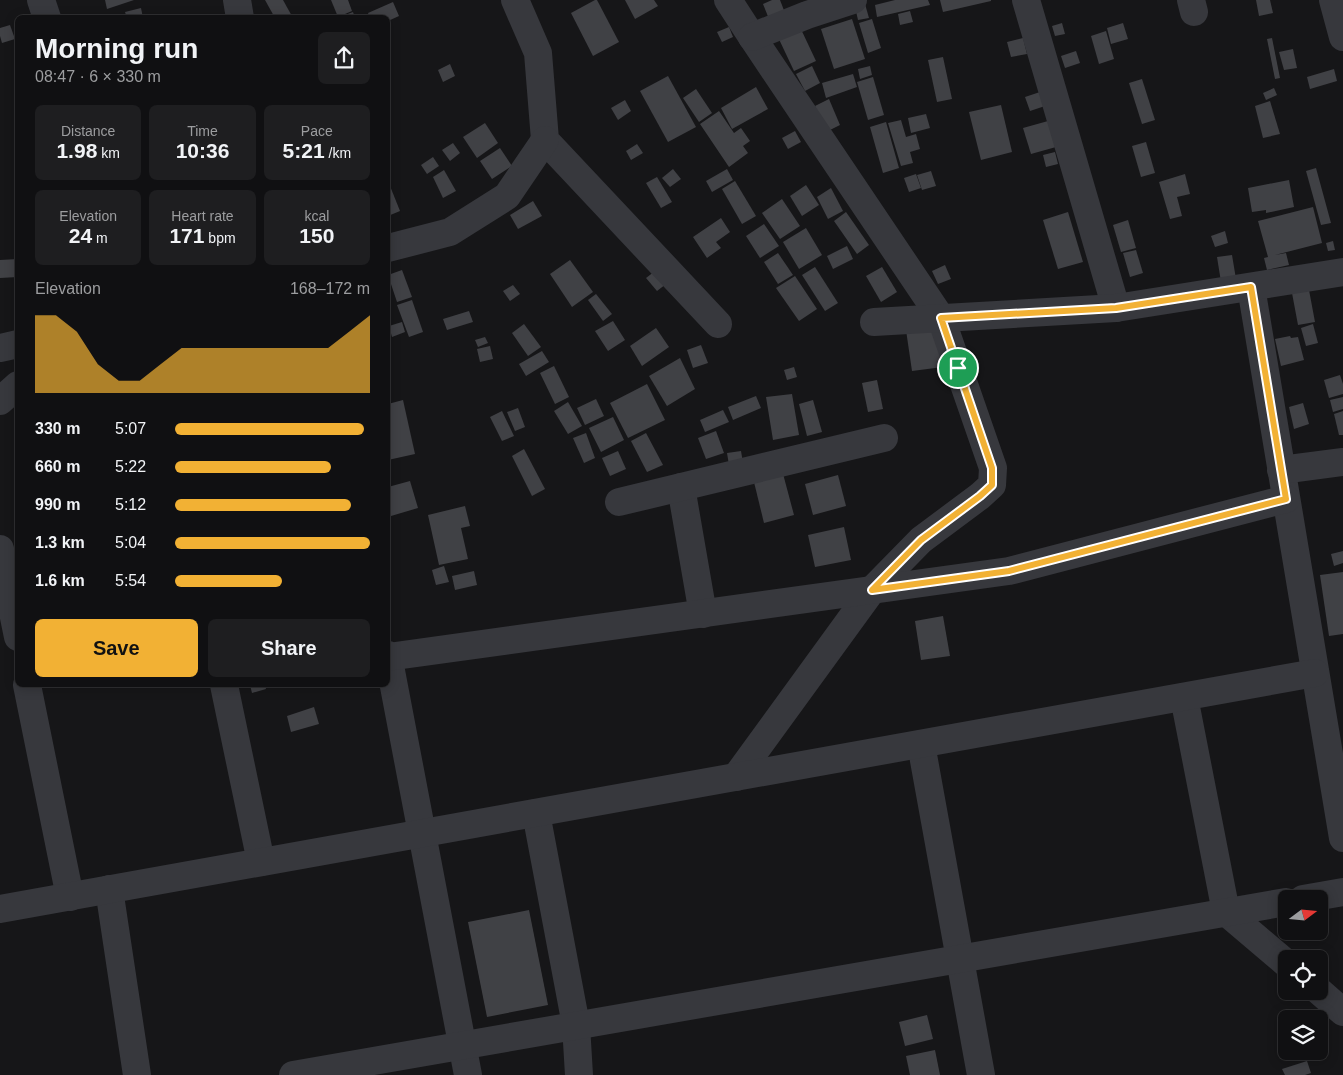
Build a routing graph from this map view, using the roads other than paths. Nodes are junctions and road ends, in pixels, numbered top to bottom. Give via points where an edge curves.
1 (41, 0) edge
2 (237, 0) edge
3 (515, 0) edge
4 (728, 0) edge
5 (853, 0) edge
6 (1026, 0) edge
7 (1333, 0) edge
8 (46, 15) edge
9 (240, 15) edge
10 (752, 37) junction
11 (1343, 37) edge
12 (545, 140) junction
13 (390, 247) edge
14 (1343, 272) edge
15 (1251, 287) junction
16 (1116, 308) junction
17 (941, 318) junction
18 (874, 322) dead end
19 (718, 324) dead end
20 (15, 345) edge
21 (0, 348) edge
22 (15, 388) edge
23 (0, 401) edge
24 (884, 438) dead end
25 (1343, 462) edge
26 (1281, 470) junction
27 (681, 487) junction
28 (1286, 499) junction
29 (619, 502) dead end
30 (0, 549) edge
31 (872, 590) junction
32 (702, 614) junction
33 (15, 622) edge
34 (390, 656) edge
35 (390, 666) edge
36 (1315, 673) junction
37 (27, 687) edge
38 (224, 687) edge
39 (1184, 697) junction
40 (921, 744) junction
41 (736, 777) junction
42 (536, 813) junction
43 (422, 833) junction
44 (1343, 838) edge
45 (261, 862) junction
46 (109, 889) junction
47 (1343, 892) edge
48 (1328, 895) edge
49 (70, 897) junction
50 (1278, 903) edge
51 (0, 909) edge
52 (1226, 912) junction
53 (1278, 956) edge
54 (960, 959) junction
55 (1328, 999) edge
56 (1343, 1012) edge
57 (576, 1026) junction
58 (463, 1045) junction
59 (137, 1075) edge
60 (293, 1075) edge
61 (468, 1075) edge
62 (579, 1075) edge
63 (981, 1075) edge

1 - 8 street
2 - 9 street
3 - 12 street via 538,54
4 - 10 street
5 - 10 street
6 - 16 street
7 - 11 street
10 - 17 street
12 - 13 street via 507,196 450,232
12 - 19 street
14 - 15 street
15 - 16 street
15 - 26 street
16 - 17 street
17 - 18 street
17 - 31 street via 992,468 992,485 921,540
20 - 21 street
22 - 23 street
24 - 27 street
25 - 26 street
26 - 28 street
27 - 29 street
27 - 32 street
28 - 31 street via 1009,571
28 - 36 street
30 - 33 street
31 - 32 street
31 - 41 street
32 - 34 street
35 - 43 street
36 - 39 street
36 - 44 street
37 - 49 street
38 - 45 street
39 - 40 street
39 - 52 street
40 - 41 street
40 - 54 street
41 - 42 street
42 - 43 street
42 - 57 street
43 - 45 street
43 - 58 street
45 - 46 street
46 - 49 street
46 - 59 street
47 - 48 street
49 - 51 street
50 - 52 street
52 - 53 street
52 - 54 street
54 - 57 street
54 - 63 street
55 - 56 street
57 - 58 street
57 - 62 street
58 - 60 street
58 - 61 street

